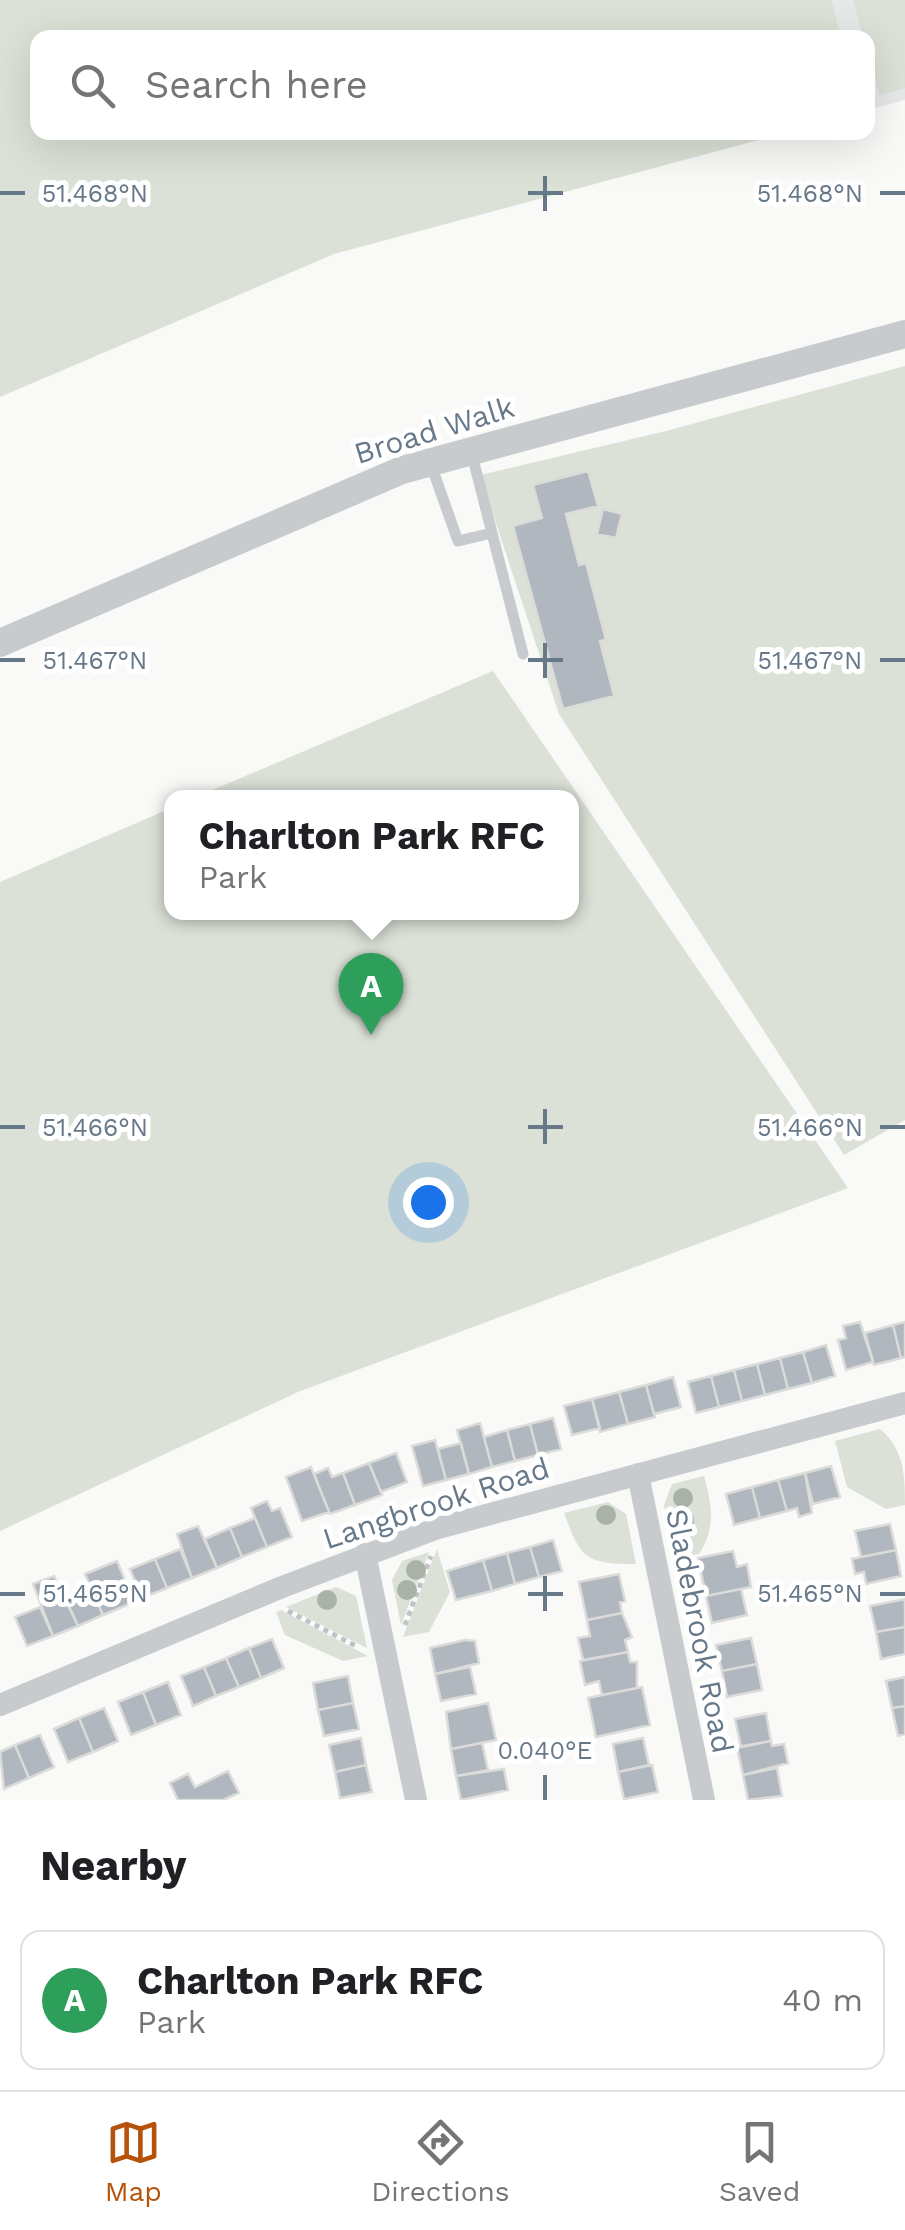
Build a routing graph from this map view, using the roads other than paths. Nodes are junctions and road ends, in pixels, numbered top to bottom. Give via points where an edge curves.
1 (905, 334) edge
2 (471, 451) junction
3 (430, 462) junction
4 (492, 532) junction
5 (0, 643) edge
6 (523, 654) dead end
7 (905, 1403) edge
8 (638, 1474) junction
9 (365, 1554) junction
10 (0, 1705) edge
11 (416, 1800) edge
12 (704, 1800) edge

1 - 2 street, Broad Walk
2 - 3 street, Broad Walk
2 - 4 lane
3 - 4 lane via 458,542
3 - 5 street, Broad Walk via 334,496
4 - 6 lane
7 - 8 street, Langbrook Road
8 - 9 street, Langbrook Road
8 - 12 street, Sladebrook Road
9 - 10 street, Langbrook Road
9 - 11 street

